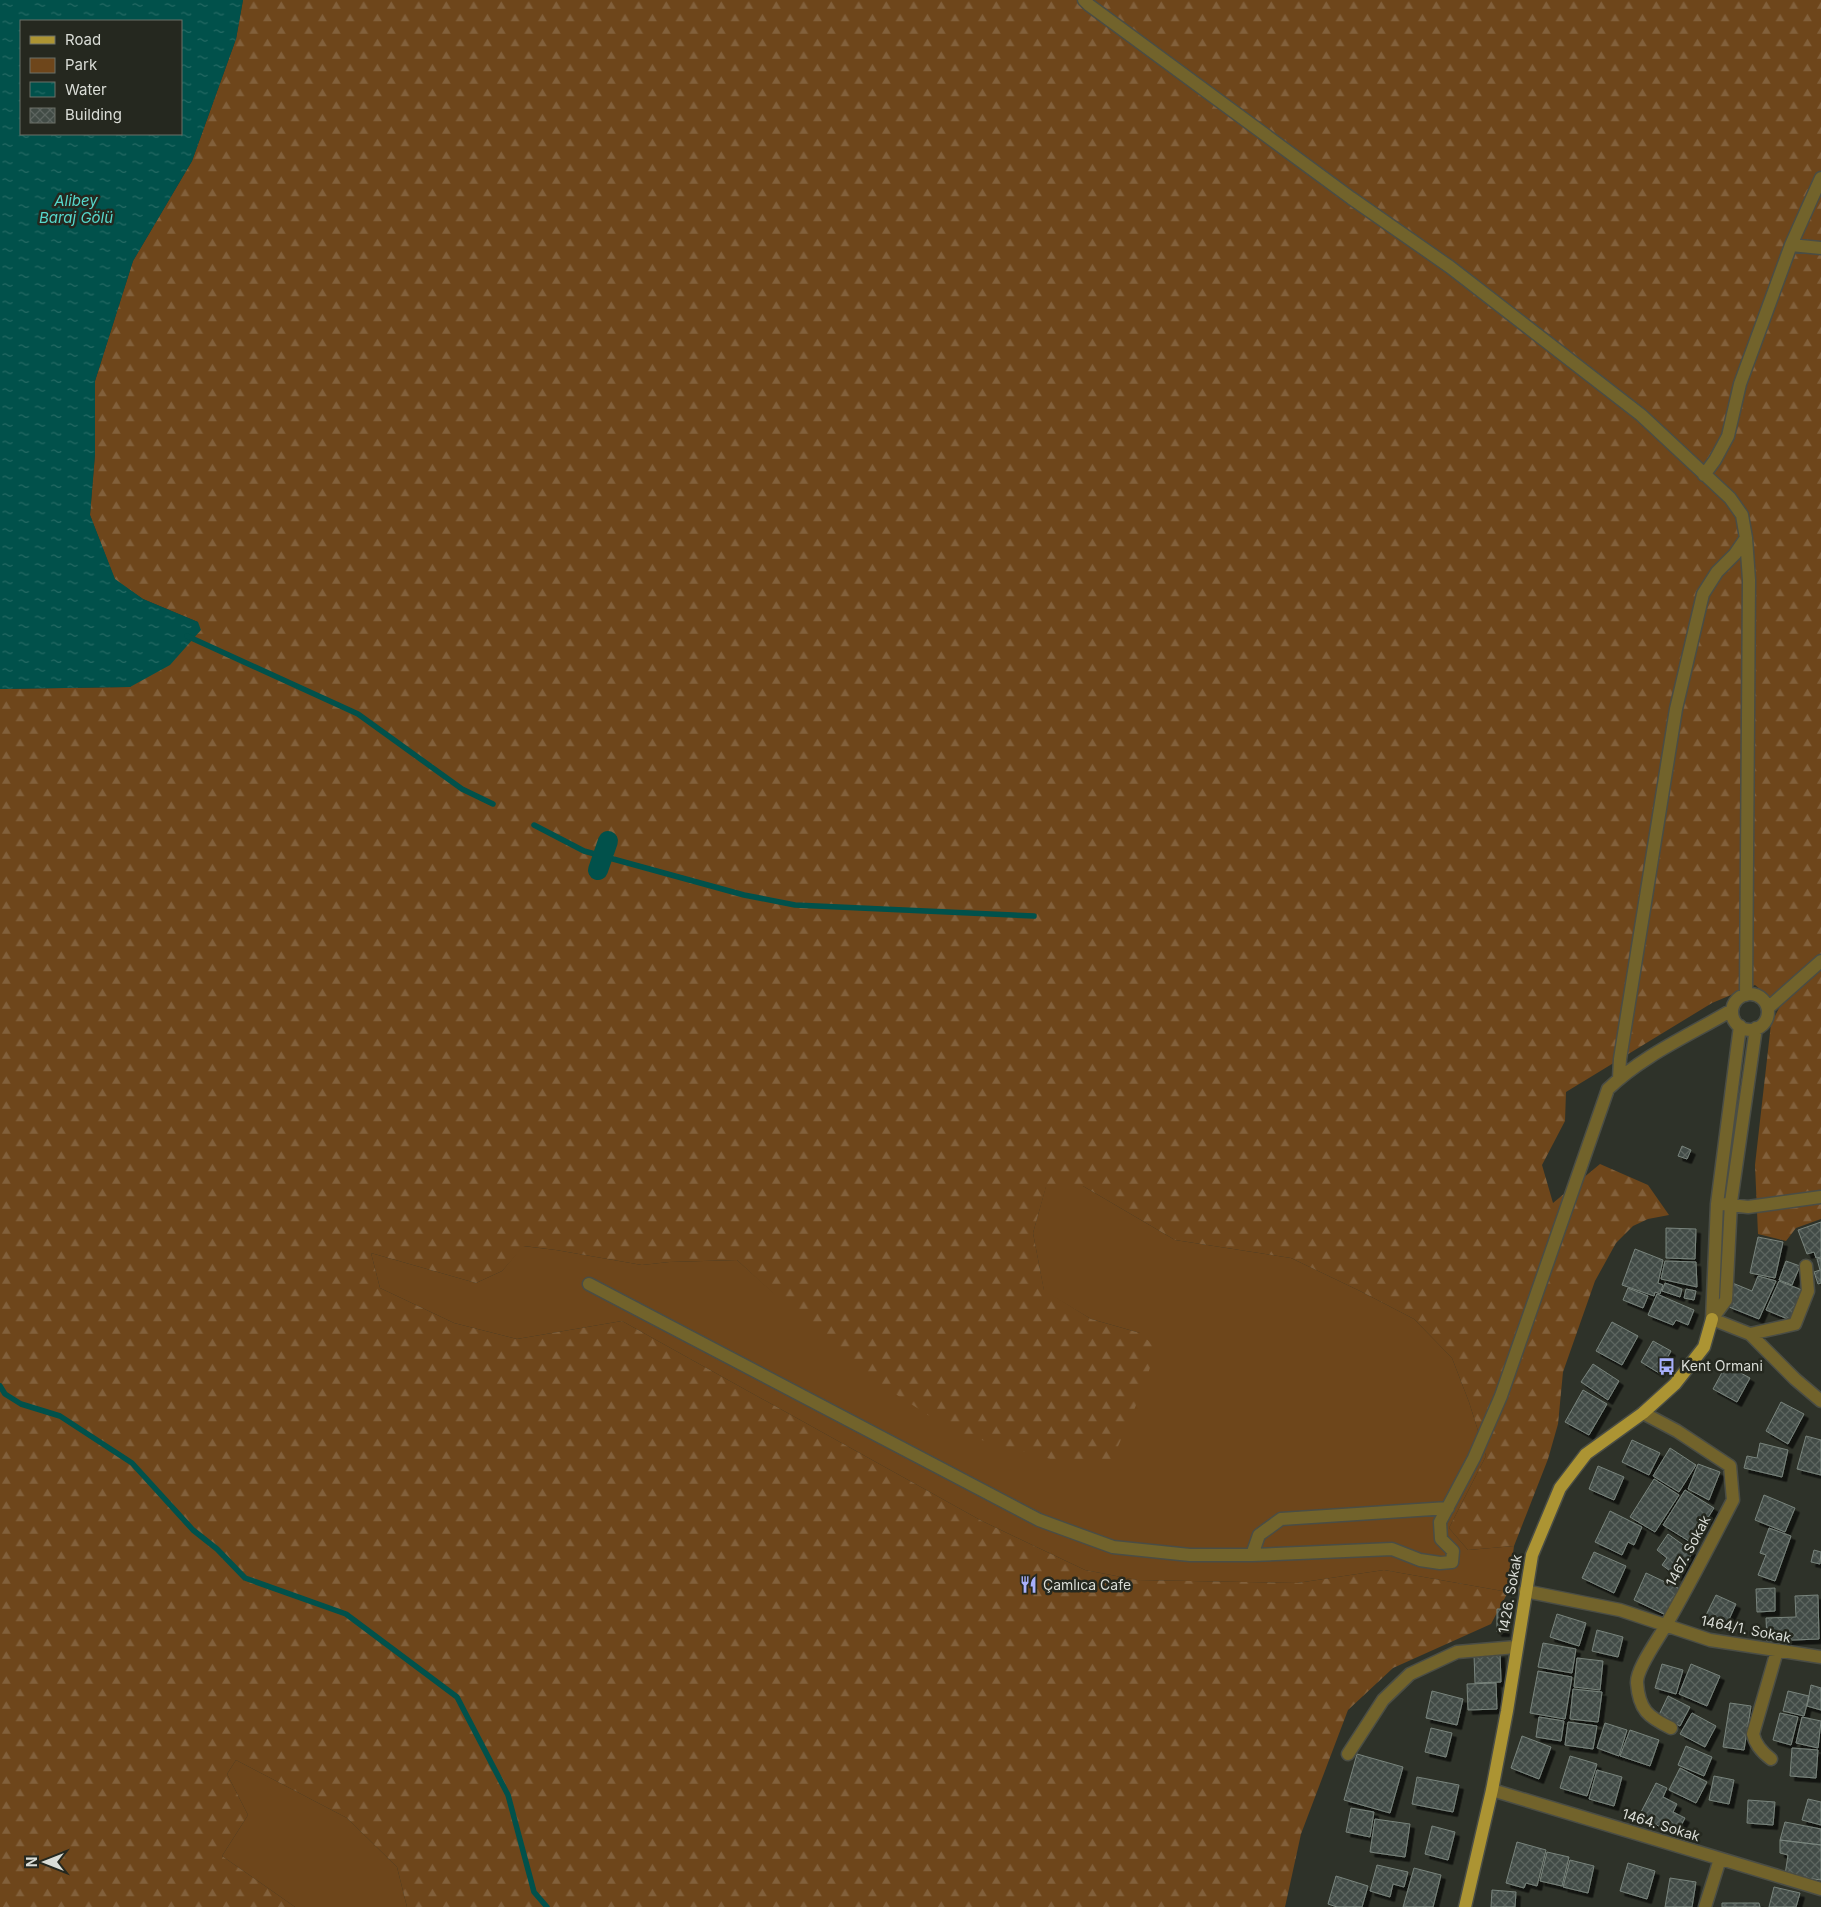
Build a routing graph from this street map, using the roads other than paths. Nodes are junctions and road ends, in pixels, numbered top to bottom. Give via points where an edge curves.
1 (1084, 0) edge
2 (1821, 178) edge
3 (1792, 244) junction
4 (1821, 248) edge
5 (1704, 475) junction
6 (1746, 538) junction
7 (1821, 961) edge
8 (1746, 995) junction
9 (1768, 1008) junction
10 (1732, 1010) junction
11 (1740, 1026) junction
12 (1756, 1028) junction
13 (1619, 1078) junction
14 (1821, 1197) edge
15 (1717, 1204) junction
16 (1731, 1206) junction
17 (1806, 1266) dead end
18 (589, 1284) dead end
19 (1712, 1319) junction
20 (1750, 1334) junction
21 (1821, 1401) edge
22 (1643, 1414) junction
23 (1448, 1508) junction
24 (1252, 1556) junction
25 (1525, 1591) junction
26 (1666, 1625) junction
27 (1516, 1647) junction
28 (1777, 1651) junction
29 (1821, 1657) edge
30 (1671, 1728) dead end
31 (1348, 1754) dead end
32 (1771, 1759) dead end
33 (1492, 1790) junction
34 (1720, 1859) junction
35 (1821, 1889) edge
36 (1465, 1907) edge
37 (1705, 1907) edge

1 - 5 street via 1351,198 1450,267 1641,415
2 - 3 street
3 - 4 street
3 - 5 street via 1740,384 1728,436
5 - 6 street via 1730,498 1742,515
6 - 8 street via 1749,611
6 - 13 street via 1703,594 1676,709
7 - 9 street
8 - 9 street via 1760,997
8 - 10 street via 1738,999
9 - 12 street via 1765,1022
10 - 11 street
10 - 13 street via 1662,1049
11 - 12 street via 1751,1030
11 - 15 street
12 - 16 street
13 - 23 street via 1608,1089 1501,1396
14 - 16 street via 1748,1207
15 - 16 street
15 - 19 street
16 - 19 street via 1726,1300
17 - 20 street via 1808,1291 1795,1324
18 - 24 street via 1039,1520 1113,1547
19 - 20 street
19 - 22 main road, 1426. Sokak via 1704,1348 1675,1384
20 - 21 street
22 - 25 main road, 1426. Sokak via 1586,1454 1560,1488 1532,1554
22 - 26 street, 1467. Sokak via 1677,1431 1730,1466 1732,1480 1733,1500
23 - 24 street via 1281,1519 1258,1535
23 - 24 street via 1440,1522 1440,1539 1453,1551 1452,1562 1420,1560 1392,1549
25 - 26 street, 1464/1. Sokak via 1620,1610
25 - 27 main road, 1426. Sokak
26 - 28 street, 1464/1. Sokak via 1710,1640
26 - 30 street, 1467. Sokak via 1636,1681 1643,1710
27 - 31 street via 1457,1652 1410,1674 1383,1700
27 - 33 main road, 1426. Sokak
28 - 29 street, 1464/1. Sokak
28 - 32 street via 1753,1734 1754,1740
33 - 34 street, 1464. Sokak
33 - 36 main road, 1426. Sokak
34 - 35 street, 1464. Sokak
34 - 37 street

